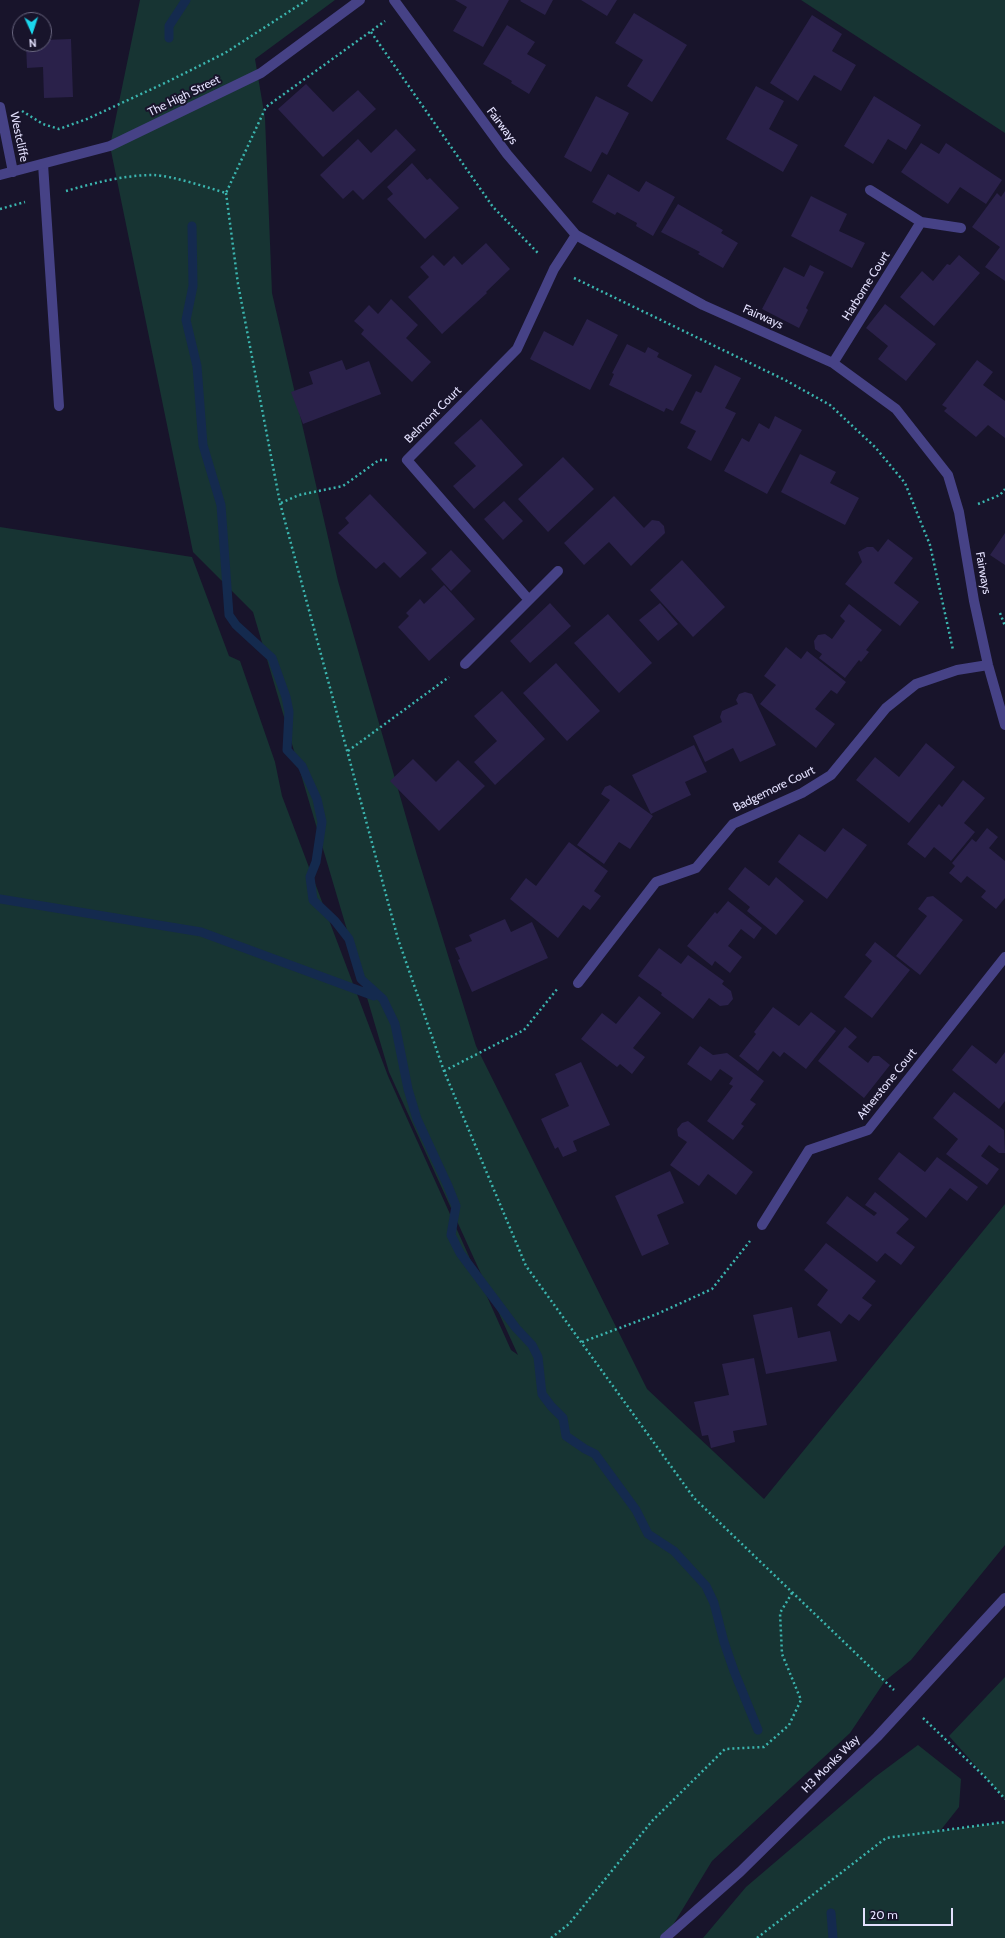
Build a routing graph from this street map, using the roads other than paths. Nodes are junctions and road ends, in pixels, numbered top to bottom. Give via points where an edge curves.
1 (360, 0) edge
2 (394, 0) edge
3 (0, 108) edge
4 (42, 164) junction
5 (13, 172) junction
6 (0, 175) edge
7 (870, 190) dead end
8 (921, 222) junction
9 (961, 228) dead end
10 (576, 235) junction
11 (834, 364) junction
12 (59, 406) dead end
13 (558, 571) dead end
14 (529, 600) junction
15 (465, 664) road end
16 (988, 665) junction
17 (1005, 725) edge
18 (1005, 957) edge
19 (578, 983) road end
20 (762, 1225) road end
21 (1005, 1598) edge
22 (665, 1938) edge

1 - 4 street, The High Street via 261,73 110,146
2 - 10 street, Fairways via 507,154
3 - 5 street, Westcliffe
4 - 5 street, The High Street
4 - 12 street
5 - 6 street, The High Street
7 - 8 street
8 - 9 street
8 - 11 street, Harborne Court
10 - 11 street, Fairways via 703,305
10 - 14 street, Belmont Court via 554,269 517,350 407,460
11 - 16 street, Fairways via 896,409 948,475 959,512
13 - 14 street
14 - 15 street
16 - 17 street, Fairways
16 - 19 street, Badgemore Court via 957,670 916,684 886,708 831,775 802,793 733,824 696,868 656,882
18 - 20 street, Atherstone Court via 868,1130 809,1150
21 - 22 street, H3 Monks Way via 877,1737 740,1872

